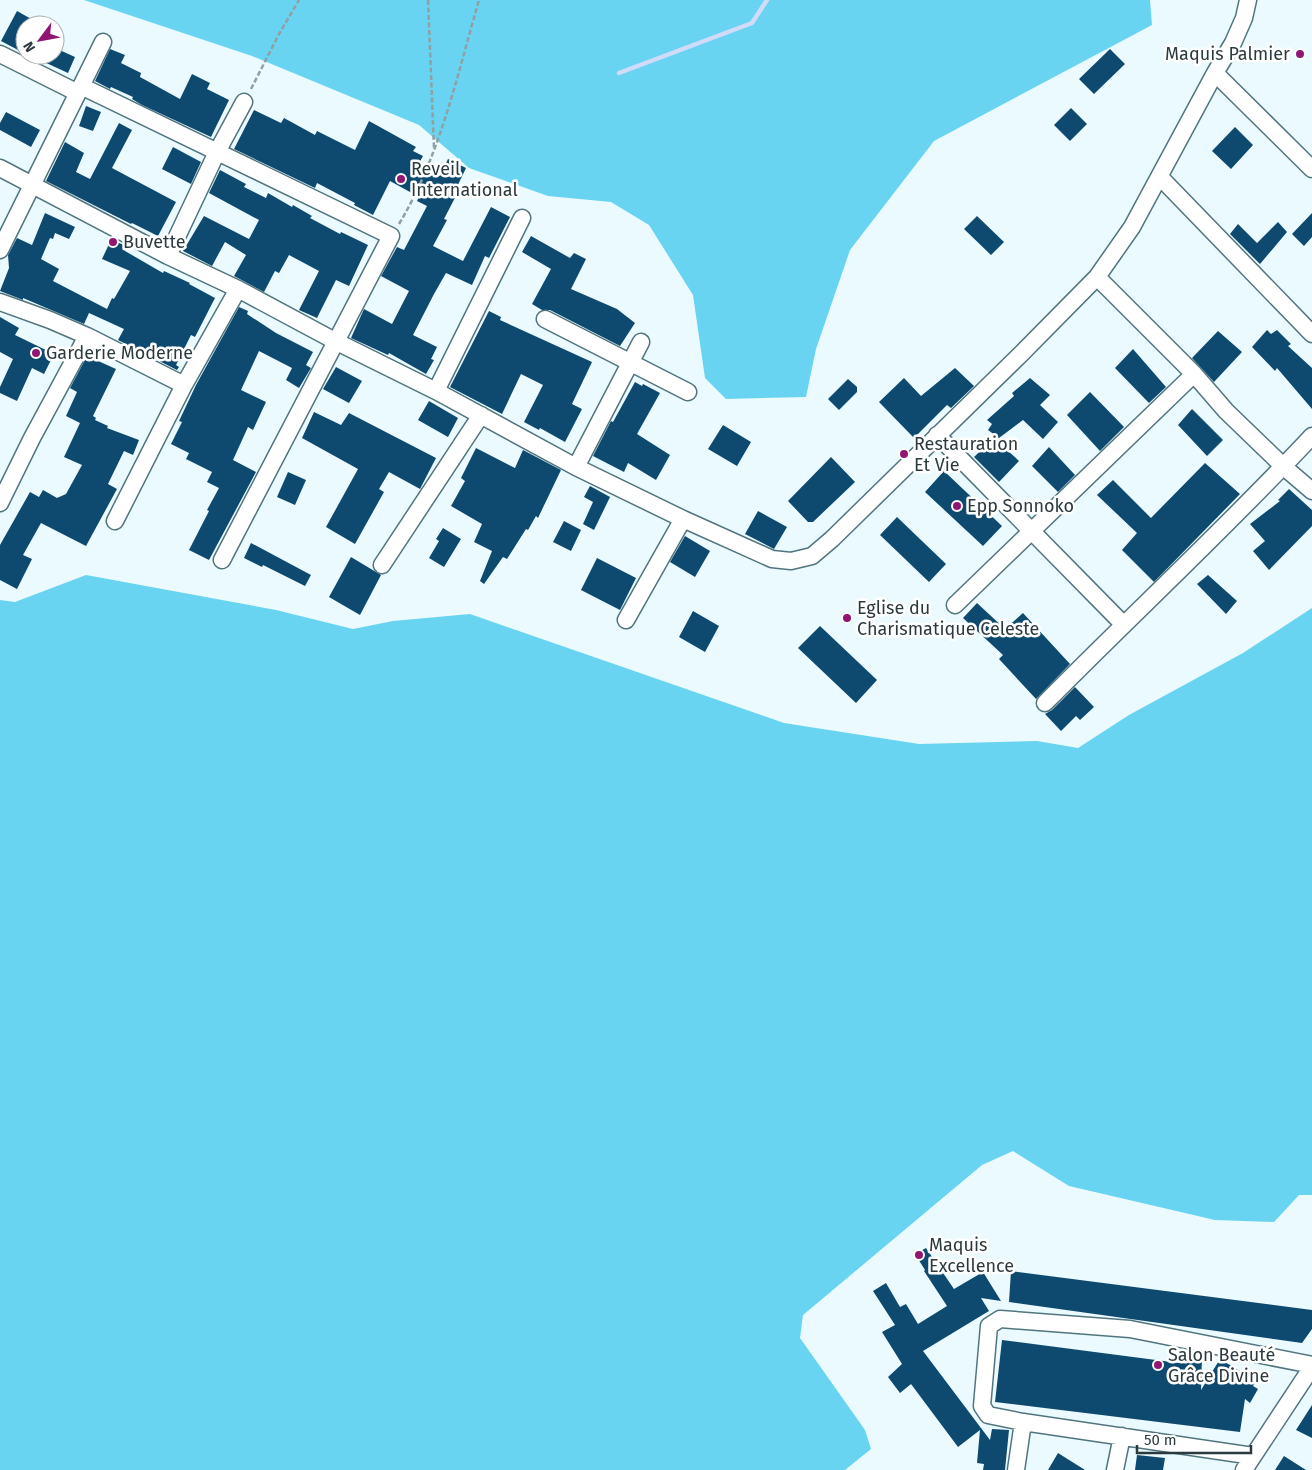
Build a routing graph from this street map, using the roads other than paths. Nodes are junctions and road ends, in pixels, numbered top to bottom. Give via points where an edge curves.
1 (1248, 0) edge
2 (103, 42) dead end
3 (0, 54) edge
4 (1215, 73) junction
5 (79, 89) junction
6 (244, 102) dead end
7 (217, 152) junction
8 (0, 168) edge
9 (1312, 170) edge
10 (1160, 177) junction
11 (32, 184) junction
12 (522, 218) dead end
13 (0, 250) edge
14 (168, 256) junction
15 (1097, 277) junction
16 (238, 289) junction
17 (0, 302) edge
18 (545, 319) dead end
19 (1312, 334) edge
20 (87, 336) junction
21 (335, 341) junction
22 (640, 342) dead end
23 (630, 362) junction
24 (1194, 374) junction
25 (184, 385) junction
26 (436, 391) junction
27 (688, 392) dead end
28 (481, 415) junction
29 (937, 435) junction
30 (1312, 436) edge
31 (576, 467) junction
32 (1284, 467) junction
33 (1312, 492) edge
34 (0, 504) edge
35 (682, 519) junction
36 (115, 521) dead end
37 (1031, 531) junction
38 (222, 560) dead end
39 (382, 564) dead end
40 (955, 605) dead end
41 (626, 620) dead end
42 (1123, 624) junction
43 (1045, 703) dead end
44 (1312, 1366) edge
45 (1023, 1422) junction
46 (1122, 1436) junction
47 (1253, 1456) junction
48 (1016, 1470) edge
49 (1115, 1470) edge
50 (1244, 1470) edge

1 - 4 street via 1233,43
2 - 5 street
3 - 5 street
4 - 9 street
4 - 10 street
5 - 7 street
5 - 11 street
6 - 7 street
7 - 14 street
7 - 21 street via 391,236
8 - 11 street
10 - 15 street via 1132,227
10 - 19 street
11 - 13 street
11 - 14 street
12 - 26 street
14 - 16 street
15 - 24 street
15 - 29 street
16 - 21 street
16 - 25 street
17 - 20 street
18 - 23 street
20 - 25 street
20 - 34 street
21 - 26 street
21 - 38 street
22 - 23 street
23 - 27 street
23 - 31 street
24 - 32 street via 1226,411
24 - 37 street
25 - 36 street
26 - 28 street
28 - 31 street
28 - 39 street
29 - 35 street via 812,556 791,561 772,559
29 - 37 street
30 - 32 street
31 - 35 street
32 - 33 street
32 - 42 street
35 - 41 street
37 - 40 street
37 - 42 street
42 - 43 street
44 - 45 street via 1130,1329 1000,1319 989,1326 982,1406 988,1415
44 - 47 street
45 - 46 street
45 - 48 street
46 - 47 street
46 - 49 street
47 - 50 street

